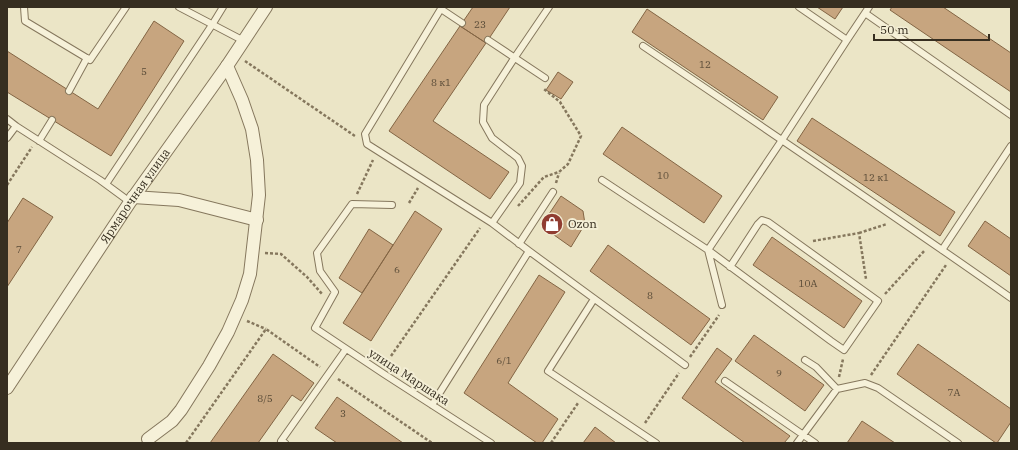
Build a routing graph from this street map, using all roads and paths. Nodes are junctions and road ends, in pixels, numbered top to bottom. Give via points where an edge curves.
1 (24, 7) edge
2 (126, 7) edge
3 (179, 7) edge
4 (223, 7) edge
5 (266, 7) edge
6 (549, 7) edge
7 (799, 7) edge
8 (869, 7) edge
9 (442, 8) edge
10 (865, 13) junction
11 (462, 23) dead end
12 (212, 25) junction
13 (488, 40) dead end
14 (847, 40) junction
15 (244, 41) junction
16 (643, 46) dead end
17 (235, 54) junction
18 (515, 57) junction
19 (87, 58) junction
20 (227, 66) junction
21 (545, 78) joint
22 (69, 91) dead end
23 (1011, 115) edge
24 (7, 120) edge
25 (52, 120) dead end
26 (16, 126) junction
27 (7, 138) edge
28 (38, 140) junction
29 (782, 140) junction
30 (367, 144) junction
31 (1011, 146) edge
32 (377, 151) junction
33 (423, 179) junction
34 (602, 180) dead end
35 (106, 184) junction
36 (7, 185) edge
37 (553, 192) dead end
38 (131, 200) junction
39 (408, 202) dead end
40 (352, 204) junction
41 (392, 205) dead end
42 (514, 211) dead end
43 (486, 219) junction
44 (257, 220) junction
45 (899, 220) junction
46 (492, 223) junction
47 (859, 233) junction
48 (797, 243) junction
49 (932, 243) junction
50 (519, 244) junction
51 (708, 250) junction
52 (942, 250) junction
53 (529, 251) junction
54 (253, 252) junction
55 (952, 256) junction
56 (730, 267) junction
57 (868, 294) junction
58 (1011, 298) edge
59 (594, 299) junction
60 (878, 301) junction
61 (329, 303) junction
62 (722, 305) joint
63 (236, 316) junction
64 (266, 329) junction
65 (346, 349) junction
66 (844, 350) junction
67 (391, 356) dead end
68 (805, 360) dead end
69 (685, 365) junction
70 (329, 373) junction
71 (724, 381) dead end
72 (865, 383) junction
73 (7, 388) edge
74 (837, 389) junction
75 (583, 394) junction
76 (432, 405) junction
77 (639, 432) junction
78 (803, 435) junction
79 (148, 439) dead end
80 (282, 442) edge
81 (186, 443) edge
82 (432, 443) edge
83 (491, 443) edge
84 (551, 443) edge
85 (656, 443) edge
86 (798, 443) edge
87 (815, 443) edge
88 (958, 443) edge

1 - 19 lane via 25,21
2 - 19 lane via 90,60
3 - 12 lane
4 - 12 lane
5 - 15 street, Ярмарочная улица
6 - 18 lane
7 - 14 lane
8 - 10 lane
9 - 11 lane
9 - 30 lane via 365,134
10 - 14 lane
10 - 23 lane
12 - 15 lane
12 - 35 lane
13 - 18 lane
14 - 29 lane
15 - 17 street, Ярмарочная улица
16 - 29 lane
17 - 20 street, Ярмарочная улица
17 - 30 path
18 - 21 lane
18 - 46 lane via 484,105 483,122 492,138 518,158 522,166 520,183
19 - 22 lane
20 - 38 street, Ярмарочная улица
20 - 44 street via 252,129 259,195
21 - 42 path via 544,89 560,102 581,136 568,164 559,172 544,177
24 - 26 lane
25 - 28 lane
26 - 27 lane
26 - 28 lane
28 - 35 lane
28 - 36 path
29 - 45 lane
29 - 51 lane
30 - 32 lane
31 - 52 lane
32 - 33 lane
32 - 40 path
33 - 39 path
33 - 43 lane
34 - 51 lane
35 - 38 lane
37 - 50 lane
38 - 44 street via 179,200
38 - 73 street, Ярмарочная улица
40 - 41 lane
40 - 61 lane via 317,253 320,271 335,292
43 - 46 lane
43 - 67 path
44 - 54 street
45 - 47 path
45 - 49 lane
46 - 50 lane
47 - 48 path
47 - 57 path
48 - 56 lane via 762,220
48 - 57 lane
49 - 52 lane
49 - 60 path
50 - 53 lane
51 - 56 lane
51 - 62 lane
52 - 55 lane
53 - 59 lane
53 - 76 lane
54 - 61 path via 281,254 307,277
54 - 63 street via 250,274
55 - 58 lane
55 - 72 path
56 - 66 lane
57 - 60 lane
59 - 69 lane
59 - 75 lane via 548,371
60 - 66 lane
61 - 65 lane, улица Маршака via 315,328
62 - 69 path via 718,318
63 - 64 path
63 - 79 street via 181,410 172,421
64 - 70 path
64 - 81 path
65 - 70 lane
65 - 76 lane, улица Маршака
66 - 74 path
68 - 74 lane via 816,367
69 - 77 path
70 - 80 lane
70 - 82 path
71 - 78 lane
72 - 74 lane
72 - 88 lane via 878,388
74 - 78 lane
75 - 77 lane
75 - 84 path
76 - 83 lane, улица Маршака
77 - 85 lane
78 - 86 lane
78 - 87 lane

